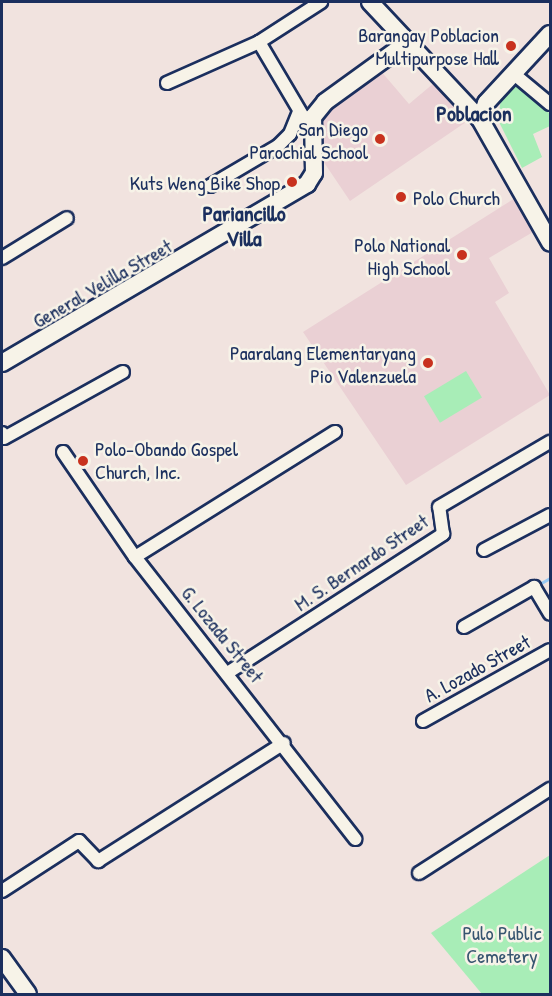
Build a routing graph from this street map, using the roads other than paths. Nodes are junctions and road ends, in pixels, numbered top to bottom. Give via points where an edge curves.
1 (321, 2) edge
2 (370, 2) edge
3 (550, 34) edge
4 (259, 42) junction
5 (405, 44) junction
6 (514, 74) junction
7 (167, 83) dead end
8 (550, 104) edge
9 (305, 119) junction
10 (480, 119) junction
11 (210, 186) dead end
12 (67, 218) dead end
13 (550, 242) edge
14 (2, 258) edge
15 (2, 363) edge
16 (123, 372) dead end
17 (335, 432) dead end
18 (2, 434) edge
19 (550, 442) edge
20 (63, 452) dead end
21 (550, 515) edge
22 (484, 550) dead end
23 (135, 557) junction
24 (550, 614) edge
25 (464, 627) dead end
26 (550, 650) edge
27 (229, 672) junction
28 (423, 721) dead end
29 (284, 743) junction
30 (550, 789) edge
31 (356, 839) dead end
32 (419, 873) dead end
33 (2, 891) edge
34 (2, 958) edge
35 (28, 994) edge

1 - 4 street
2 - 5 main road
3 - 6 main road
4 - 7 street
4 - 9 street
5 - 9 main road
5 - 10 main road
6 - 8 street
6 - 10 main road via 482,108
9 - 11 street via 278,146
9 - 15 main road, General Velilla Street via 315,160 307,184
10 - 13 main road
12 - 14 street
16 - 18 street via 4,438
17 - 23 street
19 - 27 street, M. S. Bernardo Street via 439,507 443,534
20 - 23 street, G. Lozada Street
21 - 22 street
23 - 27 street, G. Lozada Street
24 - 25 street via 534,587
26 - 28 street, A. Lozado Street
27 - 29 street, G. Lozada Street
29 - 31 street, G. Lozada Street
29 - 33 street via 98,861 79,841
30 - 32 street
34 - 35 main road

